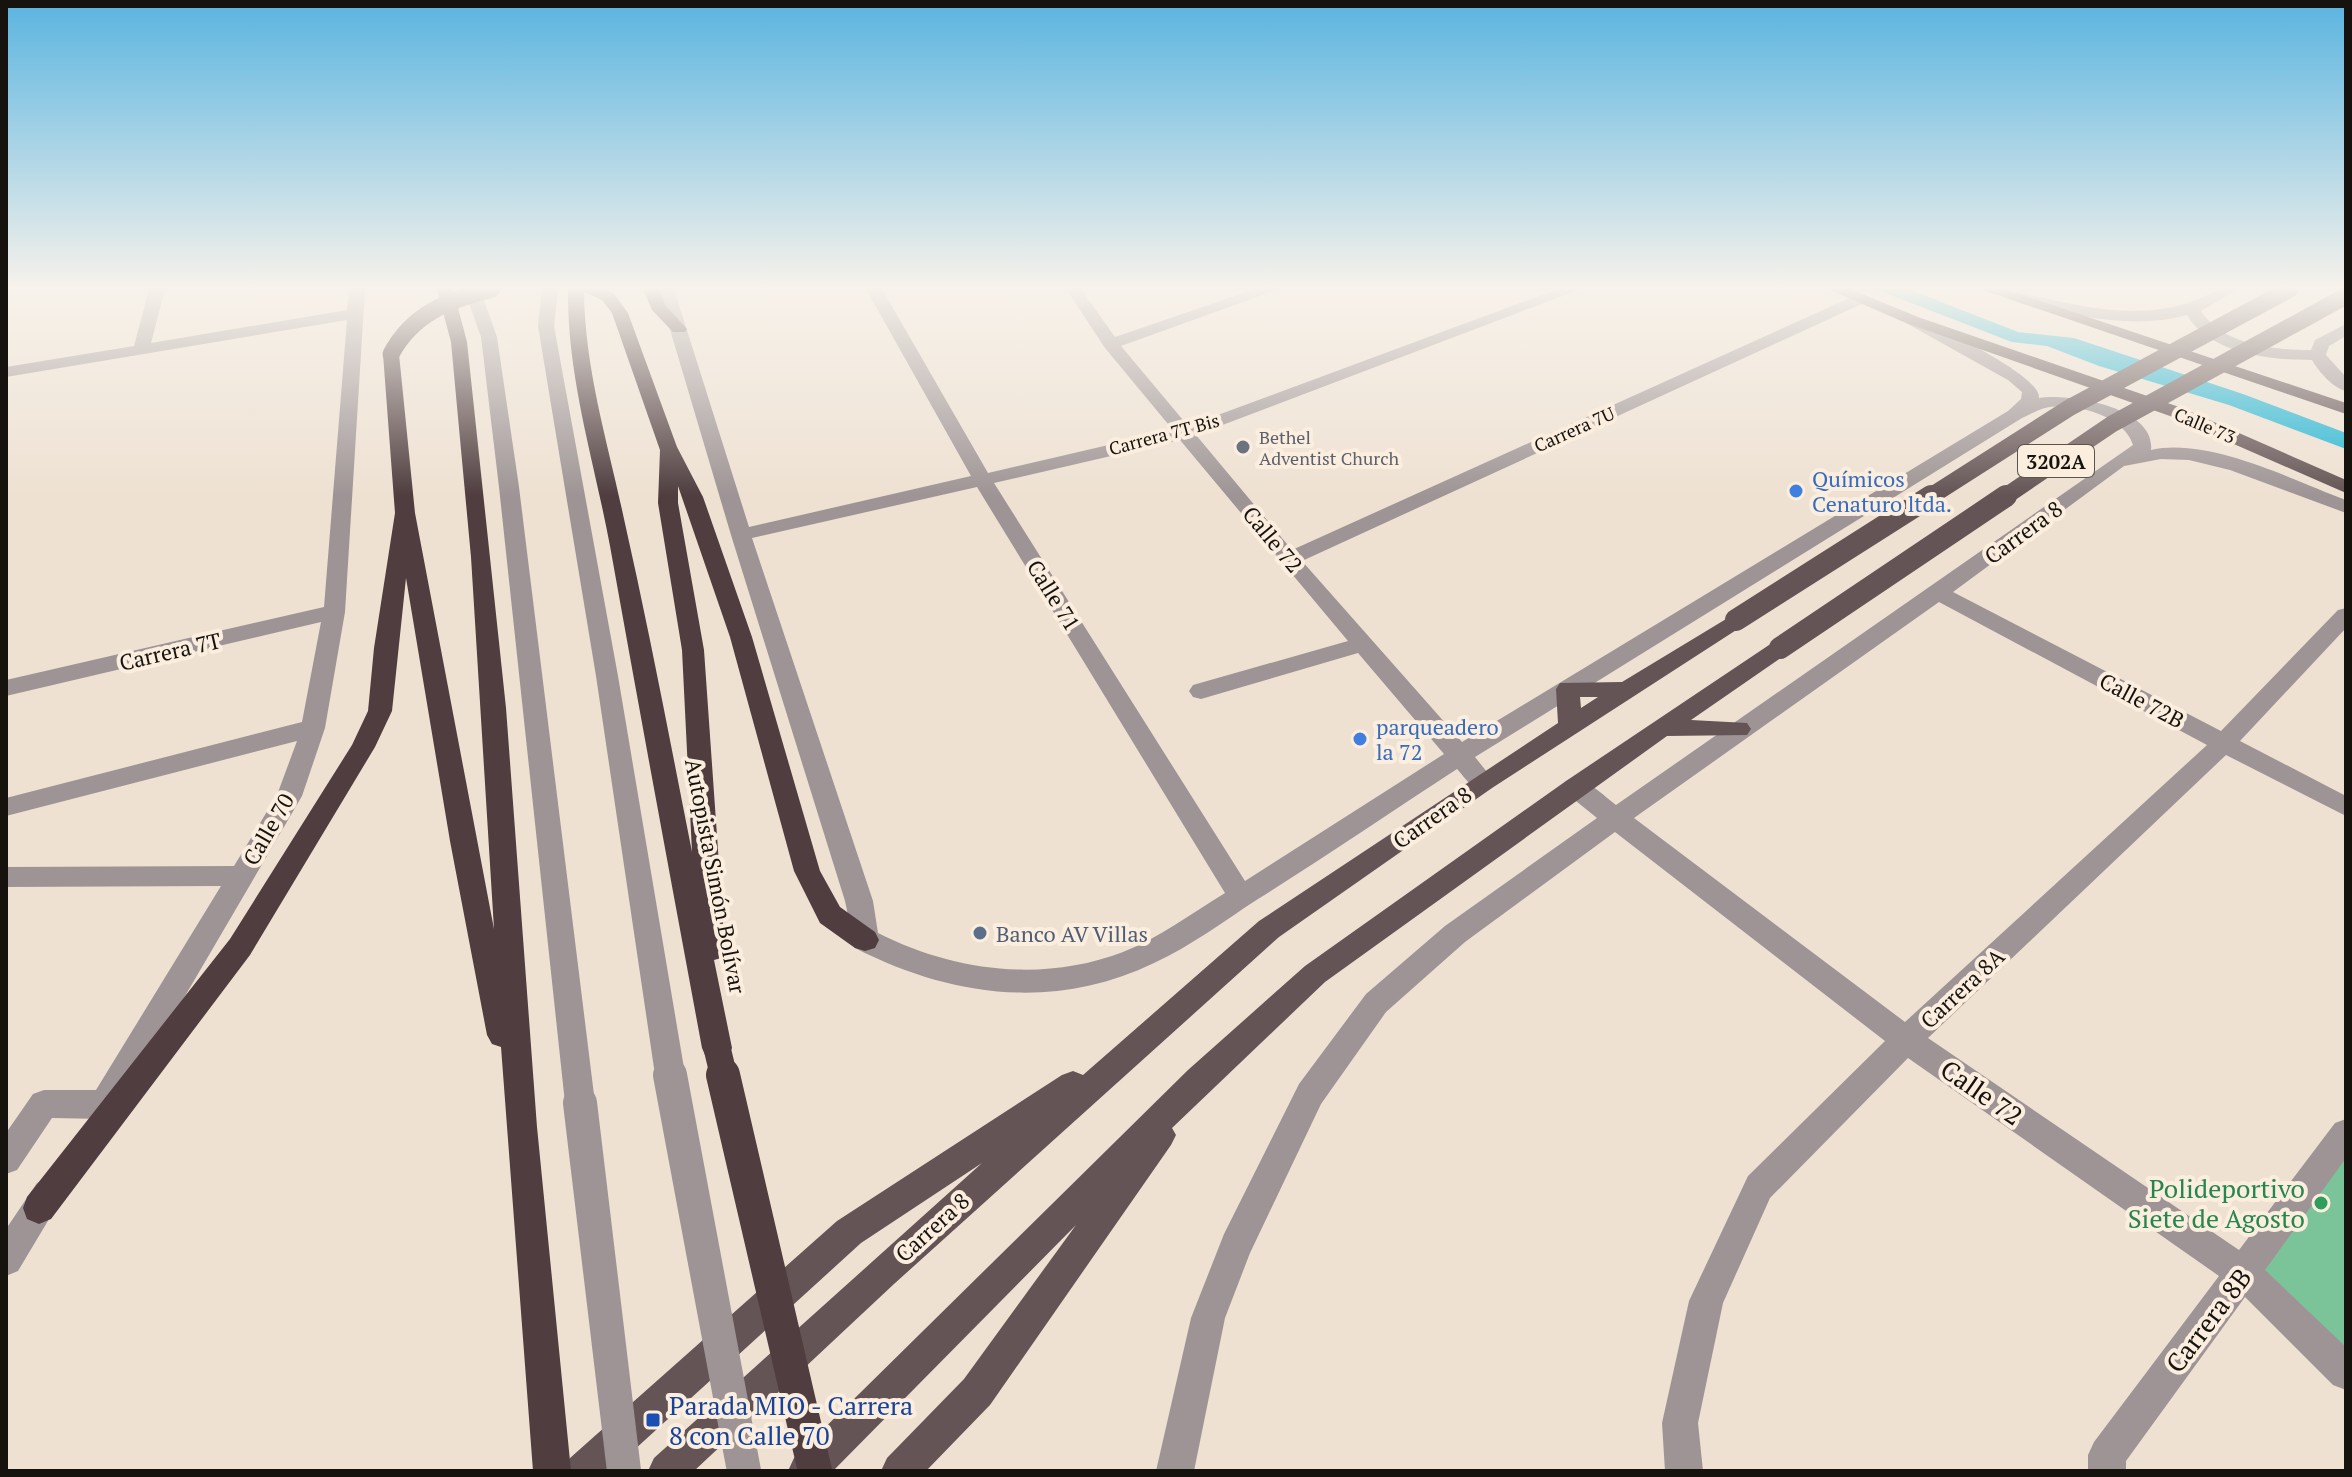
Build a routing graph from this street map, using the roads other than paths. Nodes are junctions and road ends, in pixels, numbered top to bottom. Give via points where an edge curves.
1 (89, 358) edge
2 (352, 358) edge
3 (391, 358) edge
4 (461, 358) edge
5 (492, 358) edge
6 (552, 358) edge
7 (581, 358) edge
8 (636, 358) edge
9 (688, 358) edge
10 (913, 358) edge
11 (1123, 358) edge
12 (1388, 358) edge
13 (1731, 358) edge
14 (1978, 358) edge
15 (2021, 358) edge
16 (2162, 358) edge
17 (2193, 358) edge
18 (2233, 358) edge
19 (2320, 358) edge
20 (6, 372) edge
21 (2346, 386) edge
22 (2346, 409) edge
23 (2014, 415) junction
24 (1185, 433) junction
25 (668, 447) junction
26 (2118, 462) junction
27 (982, 479) junction
28 (2346, 487) edge
29 (2346, 507) edge
30 (405, 513) junction
31 (741, 535) junction
32 (1289, 559) junction
33 (1938, 593) junction
34 (334, 612) junction
35 (2346, 615) edge
36 (1363, 644) junction
37 (6, 688) edge
38 (1568, 689) junction
39 (1629, 690) junction
40 (1201, 691) dead end
41 (313, 728) junction
42 (1663, 728) junction
43 (1570, 729) junction
44 (1739, 729) junction
45 (2224, 743) junction
46 (1459, 756) junction
47 (1483, 782) junction
48 (1575, 787) junction
49 (6, 807) edge
50 (2346, 807) edge
51 (1615, 819) junction
52 (241, 876) junction
53 (6, 877) edge
54 (1241, 897) junction
55 (865, 940) junction
56 (1141, 1039) junction
57 (1906, 1040) junction
58 (717, 1048) junction
59 (1199, 1080) junction
60 (105, 1104) junction
61 (521, 1127) junction
62 (2346, 1133) edge
63 (6, 1159) edge
64 (39, 1208) junction
65 (6, 1259) edge
66 (2244, 1273) junction
67 (2346, 1372) edge
68 (552, 1471) edge
69 (583, 1471) edge
70 (624, 1471) edge
71 (667, 1471) edge
72 (744, 1471) edge
73 (807, 1471) edge
74 (815, 1471) edge
75 (900, 1471) edge
76 (1175, 1471) edge
77 (1684, 1471) edge
78 (2107, 1471) edge

1 - 20 street
2 - 34 street, Calle 70
3 - 30 highway, bridge
4 - 61 highway via 494,708
5 - 70 street, bridge
6 - 72 street, bridge via 669,1068
7 - 58 highway, Autopista Simón Bolívar
8 - 25 highway
9 - 31 street
10 - 27 street, Calle 71
11 - 24 street, Calle 72
12 - 24 street, Carrera 7T Bis
13 - 32 street, Carrera 7U
14 - 23 street via 2025,385 2032,397
15 - 28 main road, Calle 73 via 2176,412
16 - 39 main road, Carrera 8 / 3202A, bridge via 2069,408
17 - 22 main road
18 - 42 main road, Carrera 8 / 3202A, bridge via 2112,424
19 - 21 street
23 - 26 street, Carrera 8 via 2054,402 2086,405 2117,416 2137,432 2143,447
23 - 38 street, Carrera 8
24 - 27 street, Carrera 7T Bis
24 - 32 street, Calle 72
25 - 55 highway via 693,497 741,637 807,871 830,915
25 - 58 highway via 668,503 693,650
26 - 29 street, Carrera 8 via 2161,453 2189,454
26 - 33 street, Carrera 8
27 - 31 street, Carrera 7T Bis
27 - 54 street, Calle 71
30 - 61 highway
30 - 64 highway via 380,711 363,747 240,947
31 - 55 street via 859,901
32 - 36 street, Calle 72
33 - 44 street, Carrera 8
33 - 45 street, Calle 72B
34 - 37 street, Carrera 7T
34 - 41 street, Calle 70
35 - 45 street, Carrera 8A
36 - 40 street
36 - 46 street, Calle 72
38 - 39 main road
38 - 43 main road
38 - 46 street, Carrera 8
39 - 43 main road, Carrera 8
41 - 49 street
41 - 52 street, Calle 70 via 289,796
42 - 44 main road
42 - 48 main road, Carrera 8
43 - 47 main road, Carrera 8
44 - 51 street, Carrera 8
45 - 50 street, Calle 72B
45 - 57 street, Carrera 8A
46 - 47 street, Calle 72
46 - 54 street, Carrera 8
47 - 56 main road, Carrera 8 via 1269,929
48 - 51 street, Calle 72
48 - 59 main road, Carrera 8 via 1315,974
51 - 57 street, Calle 72
51 - 76 street, Carrera 8 via 1455,934 1376,1003 1310,1094 1236,1246 1208,1318
52 - 53 street
52 - 60 street, Calle 70
54 - 55 street, Carrera 8 via 1124,963 1051,981 976,981 940,974
56 - 69 main road via 849,1232
56 - 71 main road, Carrera 8
57 - 66 street, Calle 72
57 - 77 street, Carrera 8A via 1759,1187 1706,1301 1680,1423
58 - 74 highway, Autopista Simón Bolívar, bridge
59 - 73 main road, Carrera 8
59 - 75 main road via 977,1392
60 - 63 street via 44,1104
60 - 64 street, Calle 70
61 - 68 highway
62 - 66 street, Carrera 8B
64 - 65 street, Calle 70
66 - 67 street, Calle 72
66 - 78 street, Carrera 8B via 2107,1455

